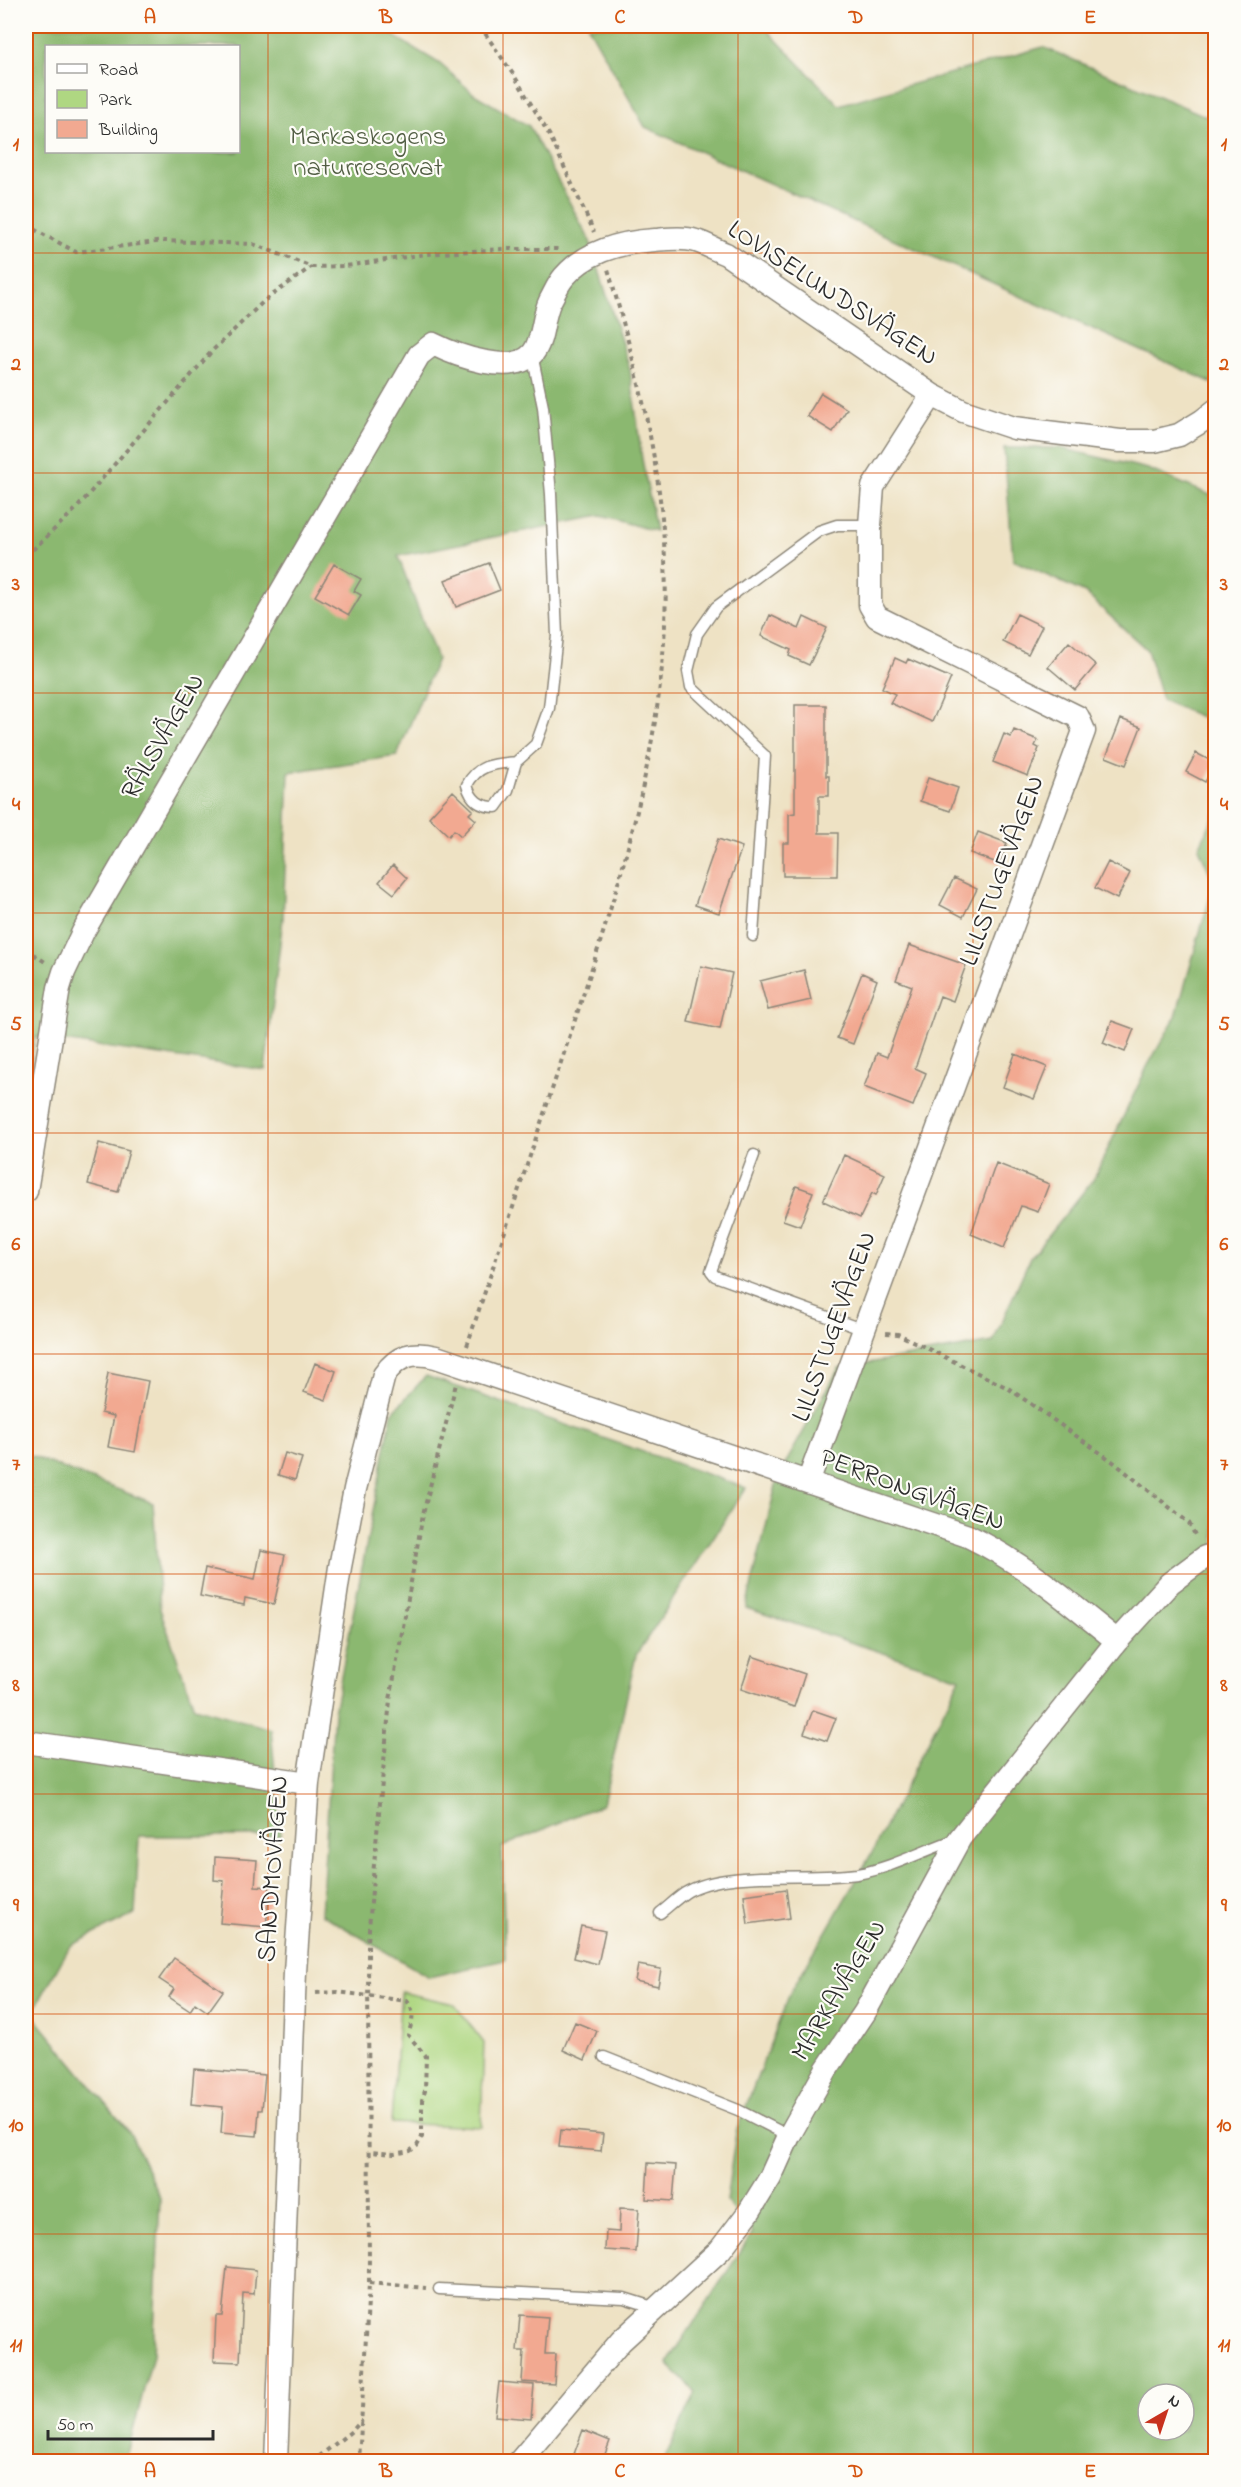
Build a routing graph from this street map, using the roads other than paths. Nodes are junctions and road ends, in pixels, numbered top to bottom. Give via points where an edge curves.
1 (532, 354) junction
2 (932, 395) junction
3 (1215, 410) edge
4 (870, 525) junction
5 (516, 762) junction
6 (753, 936) dead end
7 (754, 1155) dead end
8 (26, 1191) edge
9 (864, 1330) junction
10 (461, 1365) joint
11 (808, 1482) junction
12 (1208, 1550) edge
13 (1118, 1641) junction
14 (26, 1742) edge
15 (308, 1783) junction
16 (960, 1838) junction
17 (660, 1913) dead end
18 (604, 2057) dead end
19 (789, 2136) junction
20 (439, 2289) road end
21 (656, 2308) junction
22 (276, 2462) edge
23 (519, 2462) edge

1 - 2 street, LOVISELUNDSVÄGEN via 540,340 546,308 563,278 582,261 628,242 696,241 726,254
1 - 5 lane via 543,407 551,494 557,635 549,708 536,744
1 - 8 street, RÄLSVÄGEN via 515,363 487,363 433,344 419,355 74,952 60,988
2 - 3 street, LOVISELUNDSVÄGEN via 963,411 1014,428 1120,441 1154,441 1179,435
2 - 4 street, LILLSTUGEVÄGEN via 873,487
4 - 6 lane via 837,525 819,531 716,606 697,634 688,672 691,687 765,756
4 - 9 street, LILLSTUGEVÄGEN via 870,605 877,617 1078,717 1084,730
5 - 5 lane via 508,790 496,807 484,807 470,796 467,785 474,772
7 - 9 lane via 711,1270 715,1276
9 - 11 street, LILLSTUGEVÄGEN
10 - 11 street, PERRONGVÄGEN
10 - 15 street, SANDMOVÄGEN via 421,1353 392,1364 384,1375 340,1567
11 - 13 street, PERRONGVÄGEN via 968,1536 996,1550
12 - 13 street, MARKAVÄGEN via 1205,1557 1170,1584
13 - 16 street, MARKAVÄGEN
14 - 15 street
15 - 22 street, SANDMOVÄGEN via 294,1996
16 - 17 lane via 857,1874 746,1878 705,1885 685,1893
16 - 19 street, MARKAVÄGEN via 865,2012
18 - 19 lane via 711,2098
19 - 21 street, MARKAVÄGEN via 770,2178 720,2250
20 - 21 lane via 624,2298
21 - 23 street, MARKAVÄGEN via 621,2341

